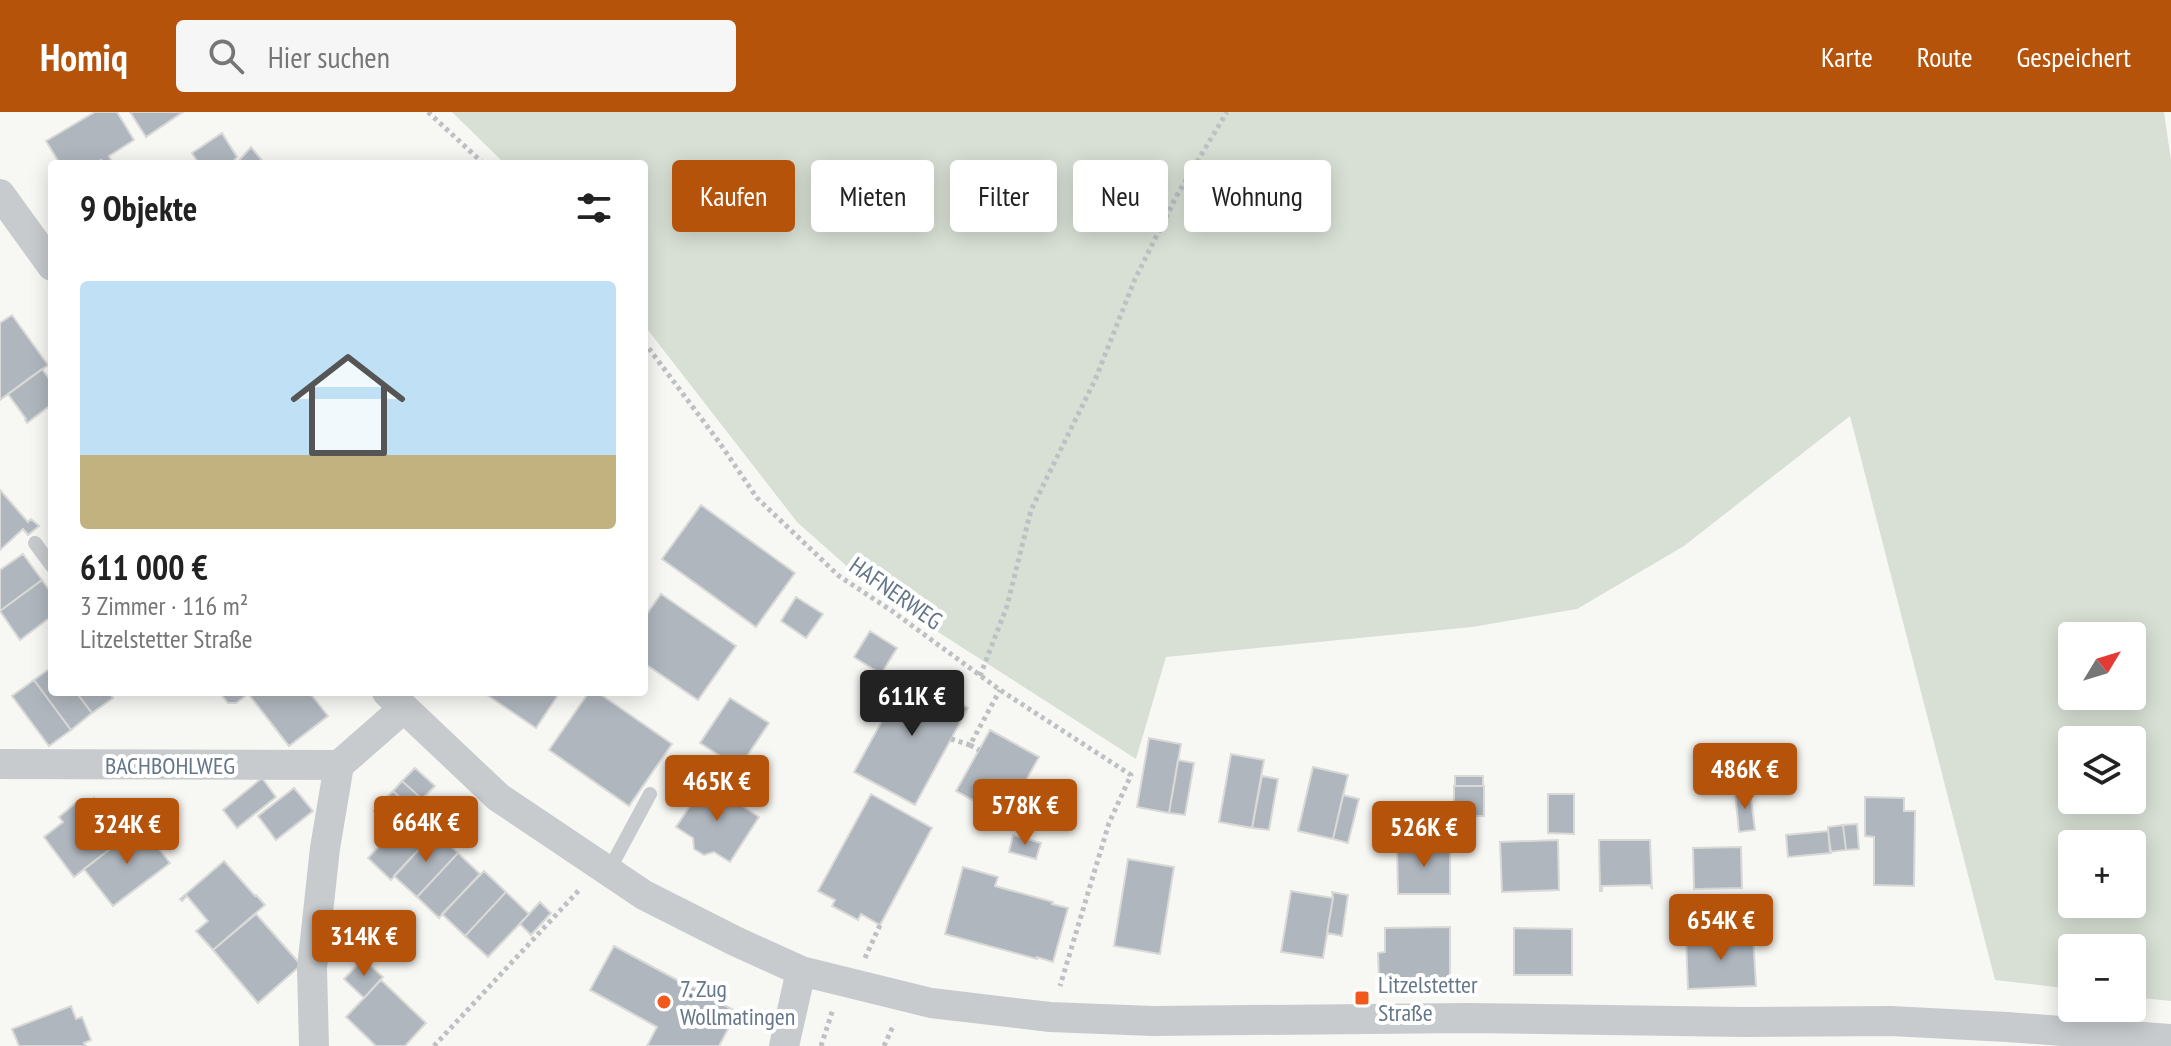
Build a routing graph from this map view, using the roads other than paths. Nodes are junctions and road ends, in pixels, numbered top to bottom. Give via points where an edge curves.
1 (0, 194) edge
2 (48, 260) edge
3 (35, 543) dead end
4 (48, 561) edge
5 (395, 700) edge
6 (0, 764) edge
7 (339, 765) junction
8 (650, 794) dead end
9 (604, 869) junction
10 (801, 971) junction
11 (1156, 1033) edge
12 (1744, 1034) edge
13 (2171, 1039) edge
14 (314, 1046) edge
15 (784, 1046) edge

1 - 2 street
3 - 4 lane
5 - 7 street
5 - 9 street via 498,797
6 - 7 street, BACHBOHLWEG
7 - 14 street via 312,968
8 - 9 lane
9 - 10 street via 644,895
10 - 11 street via 931,1003
10 - 15 street
11 - 12 street via 1570,1018
12 - 13 street via 1891,1021

